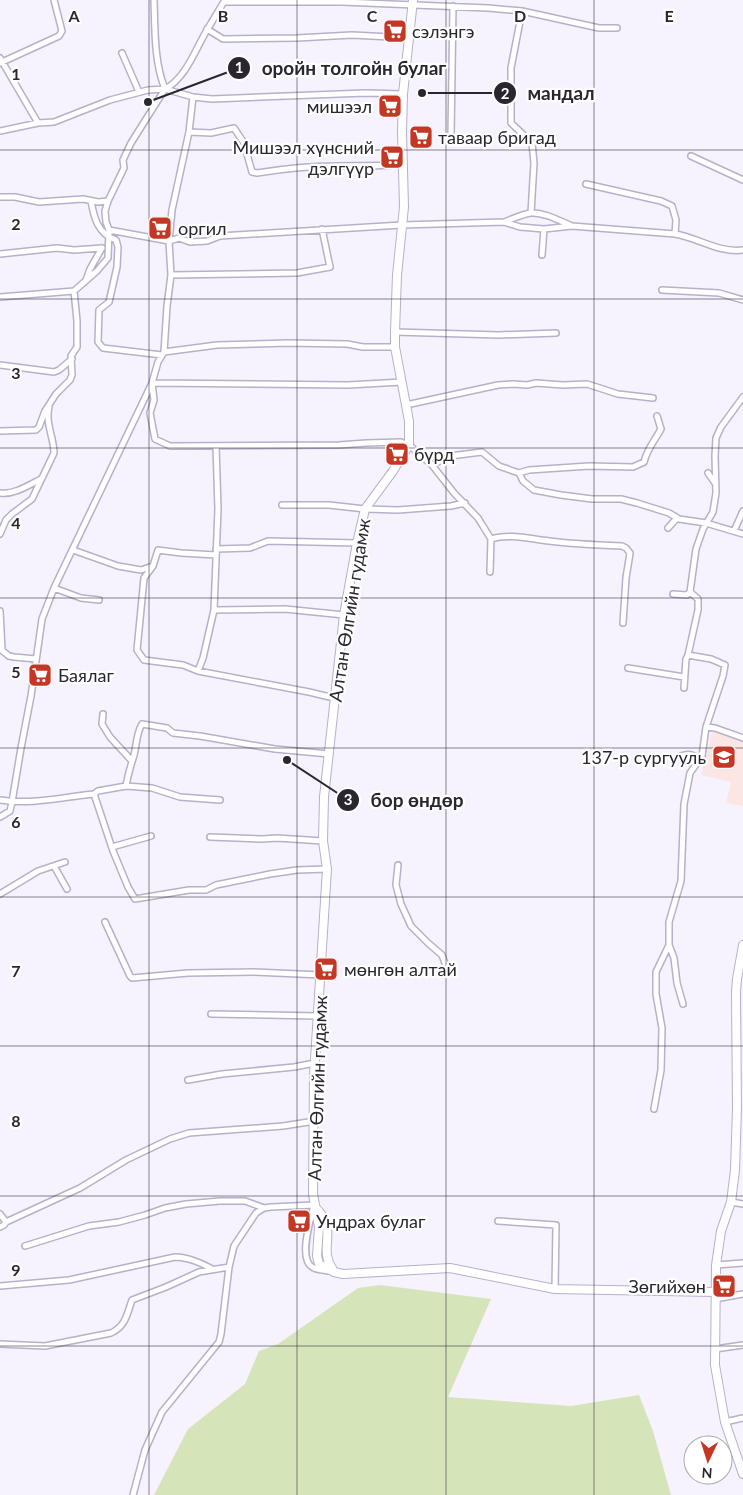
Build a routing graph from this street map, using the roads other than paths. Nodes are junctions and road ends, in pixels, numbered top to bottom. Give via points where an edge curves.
1 (54, 0) edge
2 (154, 0) edge
3 (225, 1) edge
4 (413, 2) edge
5 (453, 6) junction
6 (522, 11) junction
7 (617, 28) dead end
8 (207, 29) junction
9 (410, 38) junction
10 (122, 53) dead end
11 (1, 62) edge
12 (165, 89) junction
13 (139, 92) junction
14 (403, 94) junction
15 (193, 97) junction
16 (38, 123) junction
17 (0, 131) edge
18 (189, 132) junction
19 (452, 135) dead end
20 (690, 156) dead end
21 (403, 164) junction
22 (743, 180) edge
23 (586, 184) dead end
24 (0, 197) edge
25 (90, 200) junction
26 (108, 201) junction
27 (531, 213) junction
28 (504, 222) junction
29 (402, 225) junction
30 (572, 226) junction
31 (322, 229) junction
32 (544, 229) junction
33 (110, 230) junction
34 (675, 234) junction
35 (109, 241) junction
36 (169, 241) junction
37 (102, 248) junction
38 (743, 250) edge
39 (0, 254) edge
40 (542, 254) dead end
41 (171, 275) junction
42 (86, 281) junction
43 (662, 290) dead end
44 (74, 291) junction
45 (0, 297) edge
46 (743, 300) edge
47 (395, 332) junction
48 (556, 332) dead end
49 (395, 346) junction
50 (163, 353) junction
51 (72, 359) junction
52 (0, 365) edge
53 (402, 382) junction
54 (152, 383) junction
55 (743, 397) edge
56 (653, 398) dead end
57 (50, 404) junction
58 (406, 406) junction
59 (657, 416) dead end
60 (0, 431) edge
61 (409, 445) junction
62 (216, 446) junction
63 (432, 465) junction
64 (519, 473) junction
65 (708, 473) dead end
66 (41, 479) junction
67 (715, 482) junction
68 (0, 493) edge
69 (465, 503) junction
70 (282, 505) dead end
71 (364, 510) junction
72 (743, 511) edge
73 (677, 518) junction
74 (706, 523) junction
75 (668, 528) dead end
76 (734, 531) junction
77 (0, 534) edge
78 (743, 534) edge
79 (491, 539) junction
80 (357, 544) junction
81 (73, 550) junction
82 (216, 552) junction
83 (153, 566) junction
84 (490, 572) dead end
85 (54, 588) junction
86 (690, 592) junction
87 (672, 594) dead end
88 (99, 600) dead end
89 (214, 610) junction
90 (0, 612) edge
91 (344, 615) junction
92 (623, 623) dead end
93 (1, 649) edge
94 (688, 655) junction
95 (36, 659) junction
96 (628, 668) dead end
97 (198, 671) junction
98 (684, 677) junction
99 (684, 688) dead end
100 (334, 698) junction
101 (103, 714) dead end
102 (706, 727) junction
103 (743, 738) edge
104 (329, 754) junction
105 (681, 756) dead end
106 (132, 760) junction
107 (700, 760) junction
108 (126, 786) junction
109 (94, 794) junction
110 (0, 800) edge
111 (220, 800) dead end
112 (12, 802) junction
113 (0, 817) edge
114 (151, 836) dead end
115 (210, 837) dead end
116 (324, 841) junction
117 (112, 847) junction
118 (65, 862) dead end
119 (398, 865) dead end
120 (54, 866) junction
121 (327, 869) junction
122 (66, 889) dead end
123 (0, 894) edge
124 (105, 922) dead end
125 (743, 944) edge
126 (669, 945) junction
127 (446, 966) dead end
128 (321, 975) junction
129 (739, 992) edge
130 (683, 1004) dead end
131 (211, 1014) dead end
132 (318, 1016) junction
133 (740, 1056) edge
134 (315, 1063) junction
135 (188, 1080) dead end
136 (654, 1109) dead end
137 (315, 1121) junction
138 (740, 1130) edge
139 (731, 1202) junction
140 (743, 1204) edge
141 (314, 1205) junction
142 (264, 1208) junction
143 (0, 1214) edge
144 (498, 1221) dead end
145 (6, 1222) junction
146 (0, 1227) edge
147 (25, 1246) dead end
148 (743, 1263) edge
149 (716, 1265) junction
150 (229, 1267) junction
151 (213, 1270) junction
152 (334, 1272) junction
153 (0, 1286) edge
154 (555, 1290) junction
155 (743, 1294) edge
156 (715, 1296) junction
157 (0, 1344) edge
158 (743, 1345) edge
159 (715, 1349) junction
160 (743, 1418) edge
161 (725, 1422) junction
162 (741, 1463) edge
163 (743, 1474) edge
164 (133, 1495) edge

1 - 11 street via 62,31 59,36
2 - 12 street via 159,69
3 - 4 street via 406,5
3 - 8 street
4 - 5 street
4 - 9 main road
5 - 6 street
5 - 19 street
6 - 7 street via 599,28
6 - 27 street via 511,68 511,123 532,143
8 - 9 street via 223,39 352,35
8 - 12 street via 191,60 173,85
9 - 14 main road
10 - 13 street
11 - 16 street
12 - 13 street
12 - 15 street
12 - 26 street via 122,160 124,168
13 - 16 street via 54,122
14 - 15 street
14 - 21 main road
15 - 18 street
16 - 17 street
18 - 21 street via 211,133 234,128 244,143 252,172 257,173 290,168
18 - 36 street via 172,210
20 - 22 street
21 - 29 main road
23 - 34 street via 672,206
24 - 25 street via 39,202
25 - 26 street
25 - 35 street via 95,219
26 - 33 street via 105,211
27 - 28 street
27 - 30 street
28 - 29 street
28 - 32 street
29 - 31 street
29 - 47 main road
30 - 32 street
30 - 34 street
31 - 36 street via 220,236 207,241 190,242 179,238
31 - 41 street via 330,267 296,273
32 - 40 street
33 - 35 street
33 - 36 street
34 - 38 street via 720,249
35 - 37 street
35 - 42 street via 108,258
35 - 50 street via 116,240 117,267 109,302 99,310 98,342 102,348
36 - 41 street
37 - 39 street via 57,248
37 - 42 street
41 - 50 street
42 - 44 street
43 - 46 street via 719,293
44 - 45 street
44 - 51 street via 77,347
47 - 48 street via 498,335
47 - 49 main road
49 - 50 street via 217,345
49 - 53 main road
50 - 54 street
51 - 52 street via 54,372
51 - 57 street via 70,380
53 - 54 street via 348,385
53 - 58 main road
54 - 62 street via 154,400 150,413 155,439 170,446
54 - 81 street
55 - 67 street via 716,438
56 - 58 street via 618,394 586,384 536,383 489,387
57 - 60 street via 36,430
57 - 66 street via 49,426 54,454
58 - 61 main road
59 - 64 street via 661,429 644,462 633,467 589,466
61 - 62 street via 392,442
61 - 63 street
61 - 71 main road, Алтан Өлгийн гудамж
62 - 82 street
63 - 64 street via 450,456 482,452 499,466
63 - 69 street
64 - 73 street via 534,490 592,499 622,499
65 - 67 street
66 - 68 street via 20,489
66 - 77 street via 32,500 6,520
67 - 74 street via 713,512
69 - 71 street
69 - 79 street
70 - 71 street via 329,505
71 - 80 main road, Алтан Өлгийн гудамж
72 - 76 street
73 - 74 street
73 - 75 street
74 - 76 street
74 - 86 street via 696,549
76 - 78 street
79 - 84 street
79 - 92 street via 512,536 626,548 630,553
80 - 82 street via 268,541 250,548
80 - 91 main road, Алтан Өлгийн гудамж
81 - 83 street via 118,566 141,570
81 - 85 street
82 - 83 street via 158,550
82 - 89 street
83 - 97 street via 144,578 137,650 144,660 183,665
85 - 88 street via 81,598
85 - 95 street via 42,619
86 - 87 street via 687,595
86 - 94 street via 698,599 698,610
89 - 91 street via 285,608
89 - 97 street
90 - 93 street
91 - 100 main road, Алтан Өлгийн гудамж
93 - 95 street via 14,657
94 - 98 street
94 - 102 street via 726,665
95 - 112 street
96 - 98 street
97 - 100 street
98 - 99 street
100 - 104 main road, Алтан Өлгийн гудамж
101 - 106 street via 102,724
102 - 103 street
102 - 107 street
104 - 106 street via 173,733 167,728 142,724 137,732
104 - 116 main road, Алтан Өлгийн гудамж via 324,797
105 - 107 street via 695,755
106 - 108 street
107 - 126 street via 690,773 684,804 681,881 670,922
108 - 109 street
108 - 111 street via 152,788 180,797
109 - 112 street
109 - 117 street
110 - 112 street
112 - 113 street via 10,810
114 - 117 street
115 - 116 street
116 - 121 main road, Алтан Өлгийн гудамж
117 - 121 street via 135,899 206,890 270,874
118 - 120 street
119 - 127 street via 396,885 411,926 442,955
120 - 122 street
120 - 123 street
121 - 128 main road, Алтан Өлгийн гудамж
124 - 128 street via 132,978 188,973
125 - 129 main road via 737,979
126 - 130 street
126 - 136 street via 656,972 662,1028
128 - 132 main road, Алтан Өлгийн гудамж
129 - 133 main road
131 - 132 street
132 - 134 main road, Алтан Өлгийн гудамж
133 - 138 main road
134 - 135 street
134 - 137 main road, Алтан Өлгийн гудамж
137 - 141 main road, Алтан Өлгийн гудамж
137 - 145 street via 189,1134 170,1139 126,1160 80,1188
138 - 139 main road
139 - 140 street
139 - 149 main road via 721,1232
141 - 142 street
141 - 152 main road, Алтан Өлгийн гудамж via 327,1224 327,1262
141 - 152 street via 307,1235 308,1263 313,1268
142 - 147 street via 245,1201 186,1204 82,1228
142 - 150 street via 256,1213 239,1236
143 - 145 street
144 - 154 street via 556,1225
145 - 146 street
148 - 149 street
149 - 156 main road
150 - 151 street
150 - 164 street via 219,1342 162,1412 145,1450
151 - 153 street via 175,1257 69,1280
151 - 157 street via 199,1272 132,1300 127,1320 112,1333 44,1346
152 - 154 main road via 450,1268
154 - 156 main road
155 - 156 street
156 - 159 main road
158 - 159 street
159 - 161 main road
160 - 161 street
161 - 162 main road
162 - 163 main road

